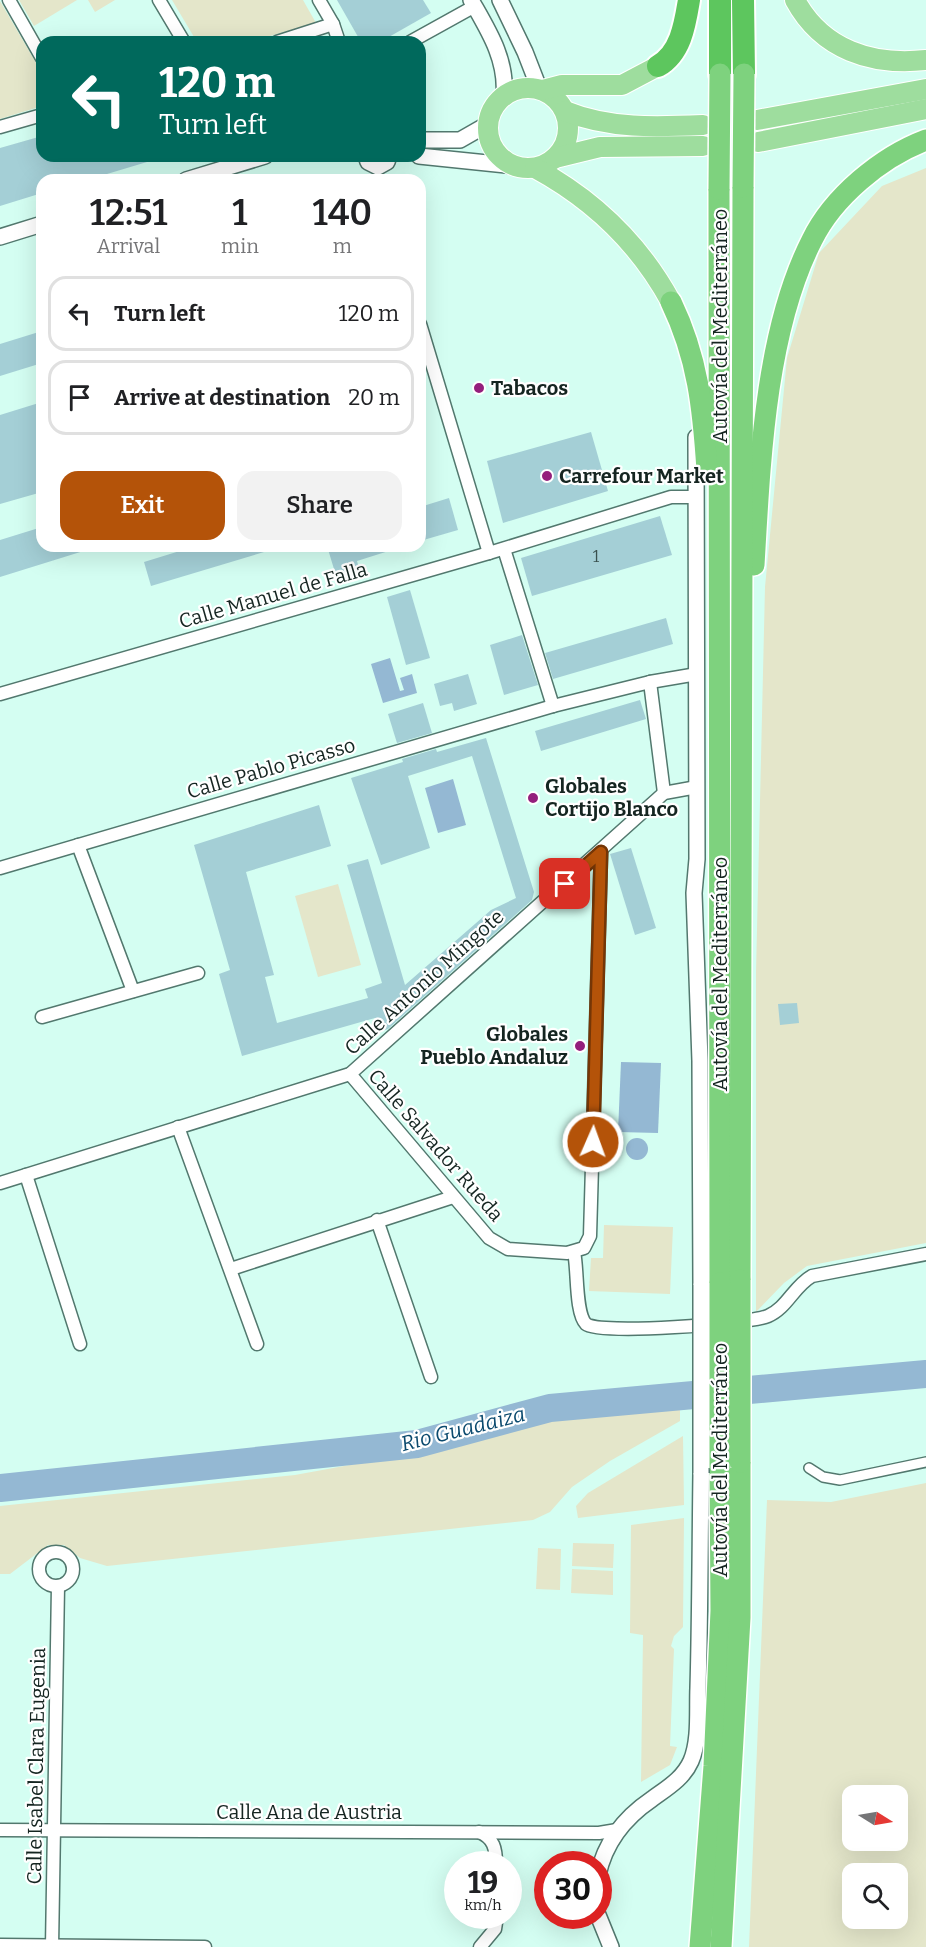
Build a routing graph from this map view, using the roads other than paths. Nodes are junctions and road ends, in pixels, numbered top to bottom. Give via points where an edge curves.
1 (9, 0) edge
2 (159, 0) edge
3 (319, 0) edge
4 (500, 0) edge
5 (680, 0) edge
6 (688, 0) edge
7 (720, 0) edge
8 (743, 0) edge
9 (795, 0) edge
10 (473, 3) edge
11 (333, 24) junction
12 (180, 36) edge
13 (296, 36) edge
14 (337, 36) edge
15 (420, 36) edge
16 (36, 47) edge
17 (926, 60) edge
18 (658, 66) junction
19 (720, 74) joint
20 (744, 74) joint
21 (541, 89) junction
22 (926, 89) edge
23 (504, 95) junction
24 (926, 109) edge
25 (565, 111) junction
26 (36, 117) edge
27 (757, 120) dead end
28 (488, 124) junction
29 (703, 125) dead end
30 (0, 127) edge
31 (426, 140) edge
32 (926, 140) edge
33 (758, 142) dead end
34 (703, 146) dead end
35 (426, 157) edge
36 (555, 158) junction
37 (246, 162) edge
38 (525, 167) junction
39 (206, 174) edge
40 (36, 226) edge
41 (0, 237) edge
42 (672, 302) junction
43 (426, 344) edge
44 (695, 497) junction
45 (720, 548) junction
46 (504, 549) junction
47 (489, 553) junction
48 (742, 636) junction
49 (697, 674) junction
50 (650, 682) junction
51 (0, 694) edge
52 (553, 706) junction
53 (697, 787) junction
54 (664, 793) junction
55 (78, 845) junction
56 (601, 852) junction
57 (0, 868) edge
58 (198, 973) dead end
59 (133, 991) junction
60 (42, 1017) dead end
61 (350, 1074) junction
62 (178, 1127) junction
63 (26, 1175) junction
64 (0, 1183) edge
65 (453, 1197) junction
66 (377, 1220) junction
67 (574, 1252) junction
68 (926, 1254) edge
69 (231, 1269) junction
70 (721, 1283) junction
71 (80, 1344) dead end
72 (257, 1344) dead end
73 (431, 1377) dead end
74 (926, 1462) edge
75 (721, 1468) junction
76 (809, 1468) dead end
77 (58, 1586) dead end
78 (0, 1830) edge
79 (617, 1830) junction
80 (56, 1831) junction
81 (478, 1832) junction
82 (495, 1851) edge
83 (606, 1851) edge
84 (495, 1929) edge
85 (604, 1929) edge
86 (0, 1945) edge
87 (52, 1946) edge
88 (205, 1947) edge
89 (480, 1947) edge
90 (611, 1947) edge
91 (700, 1947) edge
92 (721, 1947) edge

1 - 16 street
2 - 12 street
3 - 11 street
4 - 21 street
5 - 18 street via 674,32
6 - 18 highway via 677,46
7 - 19 highway, Autovía del Mediterráneo
8 - 20 highway, Autovía del Mediterráneo
9 - 17 main road via 816,29 842,49 876,60
10 - 15 street
10 - 23 street via 504,69
11 - 13 street
11 - 14 street
18 - 21 main road via 622,85
19 - 45 highway, Autovía del Mediterráneo, bridge
20 - 48 highway, Autovía del Mediterráneo, bridge
21 - 23 main road via 520,88
21 - 25 main road via 560,102
22 - 27 main road
23 - 28 main road via 493,108
24 - 33 main road
25 - 29 main road via 605,123
25 - 36 main road via 568,136
26 - 30 street
28 - 31 street via 460,140
28 - 38 main road via 491,145 506,162
32 - 48 highway via 879,166 844,196 813,238 797,272 773,370 759,484 753,590
34 - 36 main road via 600,147
35 - 38 street
36 - 38 main road
37 - 39 street
38 - 42 main road via 567,186 620,230 648,263
40 - 41 street
42 - 44 street via 693,392
42 - 45 highway via 699,379 709,500
43 - 47 street
44 - 46 street, Calle Manuel de Falla via 671,497
44 - 49 street
45 - 70 highway, Autovía del Mediterráneo
46 - 47 street, Calle Manuel de Falla
46 - 52 street
47 - 51 street, Calle Manuel de Falla
48 - 70 highway, Autovía del Mediterráneo
49 - 50 street, Calle Pablo Picasso
49 - 53 street
50 - 52 street, Calle Pablo Picasso
50 - 54 street
52 - 55 street, Calle Pablo Picasso
53 - 54 street
53 - 70 street via 698,859 694,893 700,1061
54 - 56 street, Calle Antonio Mingote
55 - 57 street, Calle Pablo Picasso
55 - 59 street
56 - 61 street, Calle Antonio Mingote
56 - 67 street via 590,1236 584,1248
58 - 59 street
59 - 60 street
61 - 62 street, Calle Antonio Mingote
61 - 65 street, Calle Salvador Rueda
62 - 63 street, Calle Antonio Mingote
62 - 69 street
63 - 64 street, Calle Antonio Mingote
63 - 71 street
65 - 66 street
65 - 67 street, Calle Salvador Rueda via 489,1238 508,1249
66 - 69 street
66 - 73 street
67 - 68 street via 581,1313 586,1323 596,1329 669,1328 759,1320 781,1307 812,1276
69 - 72 street
70 - 75 highway, Autovía del Mediterráneo, bridge
70 - 75 street, bridge
74 - 76 street via 840,1480 823,1477
75 - 79 street via 700,1640 694,1751 687,1769 674,1784 649,1800
75 - 91 highway, Autovía del Mediterráneo via 714,1766
75 - 92 highway, Autovía del Mediterráneo via 740,1630
77 - 80 street, Calle Isabel Clara Eugenia
78 - 80 street, Calle Ana de Austria
79 - 81 street, Calle Ana de Austria
79 - 83 street
80 - 81 street, Calle Ana de Austria
80 - 87 street, Calle Isabel Clara Eugenia
81 - 82 street via 485,1834
84 - 89 street
85 - 90 street
86 - 87 street
87 - 88 street

